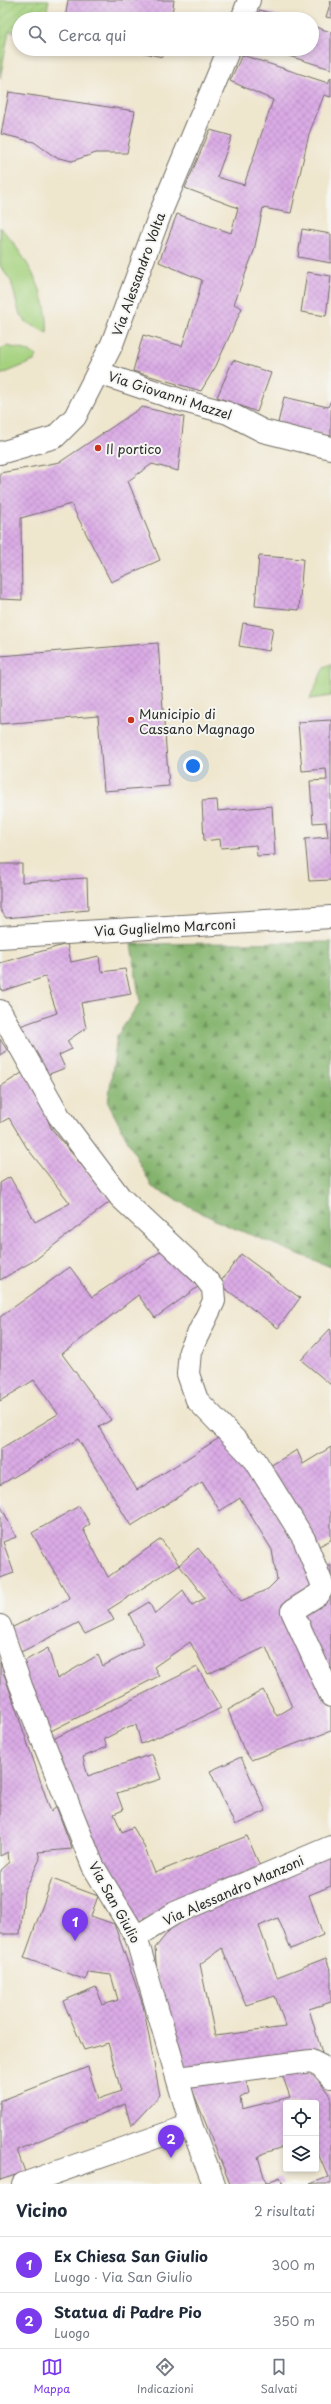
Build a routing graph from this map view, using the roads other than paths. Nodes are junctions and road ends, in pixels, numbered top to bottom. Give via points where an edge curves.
1 (249, 0) edge
2 (245, 12) edge
3 (227, 56) edge
4 (99, 372) junction
5 (331, 448) edge
6 (0, 453) edge
7 (331, 917) edge
8 (0, 937) edge
9 (0, 1011) edge
10 (0, 1626) edge
11 (331, 1696) edge
12 (331, 1847) edge
13 (136, 1937) junction
14 (331, 2077) edge
15 (178, 2078) junction
16 (191, 2125) junction
17 (23, 2184) edge
18 (214, 2184) edge

1 - 2 street
3 - 4 street, Via Alessandro Volta via 162,209
4 - 5 street, Via Giovanni Mazzel via 180,400 228,413 263,431
4 - 6 street, Via Alessandro Volta via 75,417 55,437
7 - 8 street, Via Guglielmo Marconi
9 - 11 street via 59,1116 120,1197 202,1274 213,1288 214,1301 190,1351 188,1374 197,1400 255,1460 304,1539 316,1565 323,1586 319,1594 292,1611
10 - 13 street, Via San Giulio via 24,1694 93,1866
12 - 13 street, Via Alessandro Manzoni via 175,1913
13 - 15 street, Via San Giulio
14 - 15 street via 321,2066 311,2061
15 - 16 street, Via San Giulio
16 - 17 street
16 - 18 street, Via San Giulio

